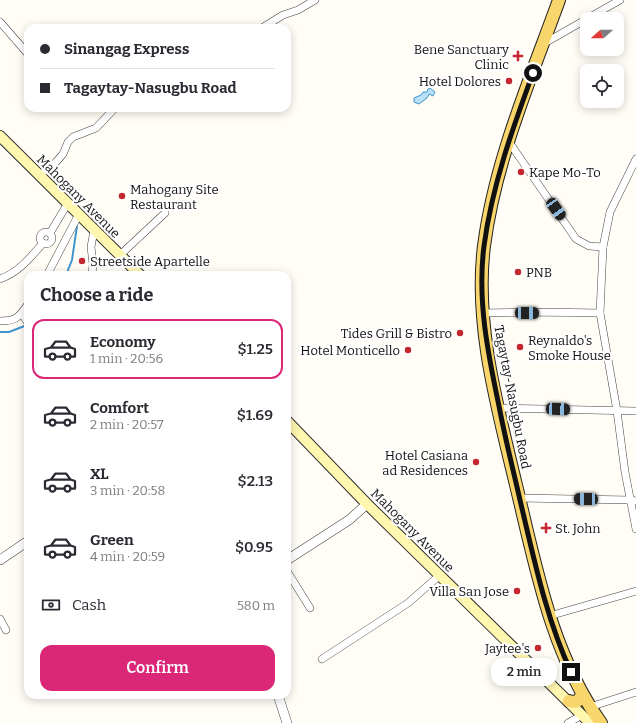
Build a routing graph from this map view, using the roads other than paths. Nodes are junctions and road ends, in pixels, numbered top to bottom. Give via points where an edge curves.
1 (315, 0) edge
2 (559, 0) edge
3 (620, 0) edge
4 (0, 22) edge
5 (268, 24) edge
6 (543, 44) junction
7 (24, 49) edge
8 (111, 112) edge
9 (0, 136) edge
10 (508, 142) junction
11 (636, 159) edge
12 (40, 175) junction
13 (68, 203) junction
14 (165, 213) dead end
15 (79, 214) junction
16 (94, 230) junction
17 (604, 247) junction
18 (120, 255) junction
19 (0, 270) edge
20 (49, 271) edge
21 (92, 271) edge
22 (136, 271) edge
23 (2, 278) edge
24 (24, 311) edge
25 (483, 313) junction
26 (600, 313) junction
27 (22, 314) junction
28 (24, 317) edge
29 (0, 321) edge
30 (499, 408) junction
31 (617, 411) junction
32 (636, 411) edge
33 (291, 425) edge
34 (519, 498) junction
35 (633, 501) edge
36 (368, 504) junction
37 (636, 529) edge
38 (24, 543) edge
39 (291, 557) edge
40 (0, 560) edge
41 (440, 576) junction
42 (291, 577) edge
43 (636, 591) edge
44 (310, 608) dead end
45 (549, 616) junction
46 (0, 619) edge
47 (6, 630) dead end
48 (322, 659) dead end
49 (636, 692) edge
50 (582, 694) junction
51 (279, 699) edge
52 (569, 701) junction
53 (586, 711) junction
54 (287, 723) edge
55 (568, 723) edge
56 (590, 723) edge
57 (601, 723) edge

1 - 5 street
2 - 6 main road, Tagaytay-Nasugbu Road
3 - 6 street
4 - 7 street
6 - 10 main road, Tagaytay-Nasugbu Road
8 - 12 street via 96,128 73,137 63,154
9 - 12 main road, Mahogany Avenue
10 - 17 street via 576,239 589,246
10 - 25 main road, Tagaytay-Nasugbu Road via 497,180 484,247
11 - 17 street via 610,212
12 - 13 main road, Mahogany Avenue
13 - 15 main road, Mahogany Avenue
13 - 23 street via 50,233 44,232 42,235 43,243 22,267
14 - 18 street
15 - 16 main road, Mahogany Avenue
15 - 20 street
16 - 18 main road, Mahogany Avenue
16 - 21 street via 91,247
17 - 26 street
18 - 22 main road, Mahogany Avenue
19 - 23 street
24 - 27 street
25 - 26 street
25 - 30 main road, Tagaytay-Nasugbu Road
26 - 31 street
27 - 28 street
27 - 29 street via 9,321
30 - 31 street
30 - 34 main road, Tagaytay-Nasugbu Road
31 - 32 street
31 - 35 street via 625,472
33 - 36 main road, Mahogany Avenue
34 - 35 street
34 - 45 main road, Tagaytay-Nasugbu Road
35 - 37 street
36 - 39 street via 349,520
36 - 41 main road, Mahogany Avenue
38 - 40 street
41 - 48 street via 408,603
41 - 52 main road, Mahogany Avenue
42 - 44 street
43 - 45 street
45 - 50 main road, Tagaytay-Nasugbu Road via 564,657
46 - 47 street
49 - 53 street
50 - 52 main road via 579,701
50 - 53 main road, Tagaytay-Nasugbu Road
51 - 54 street
52 - 53 main road, Mahogany Avenue
53 - 55 street
53 - 56 main road, Mahogany Avenue
53 - 57 main road, Tagaytay-Nasugbu Road

